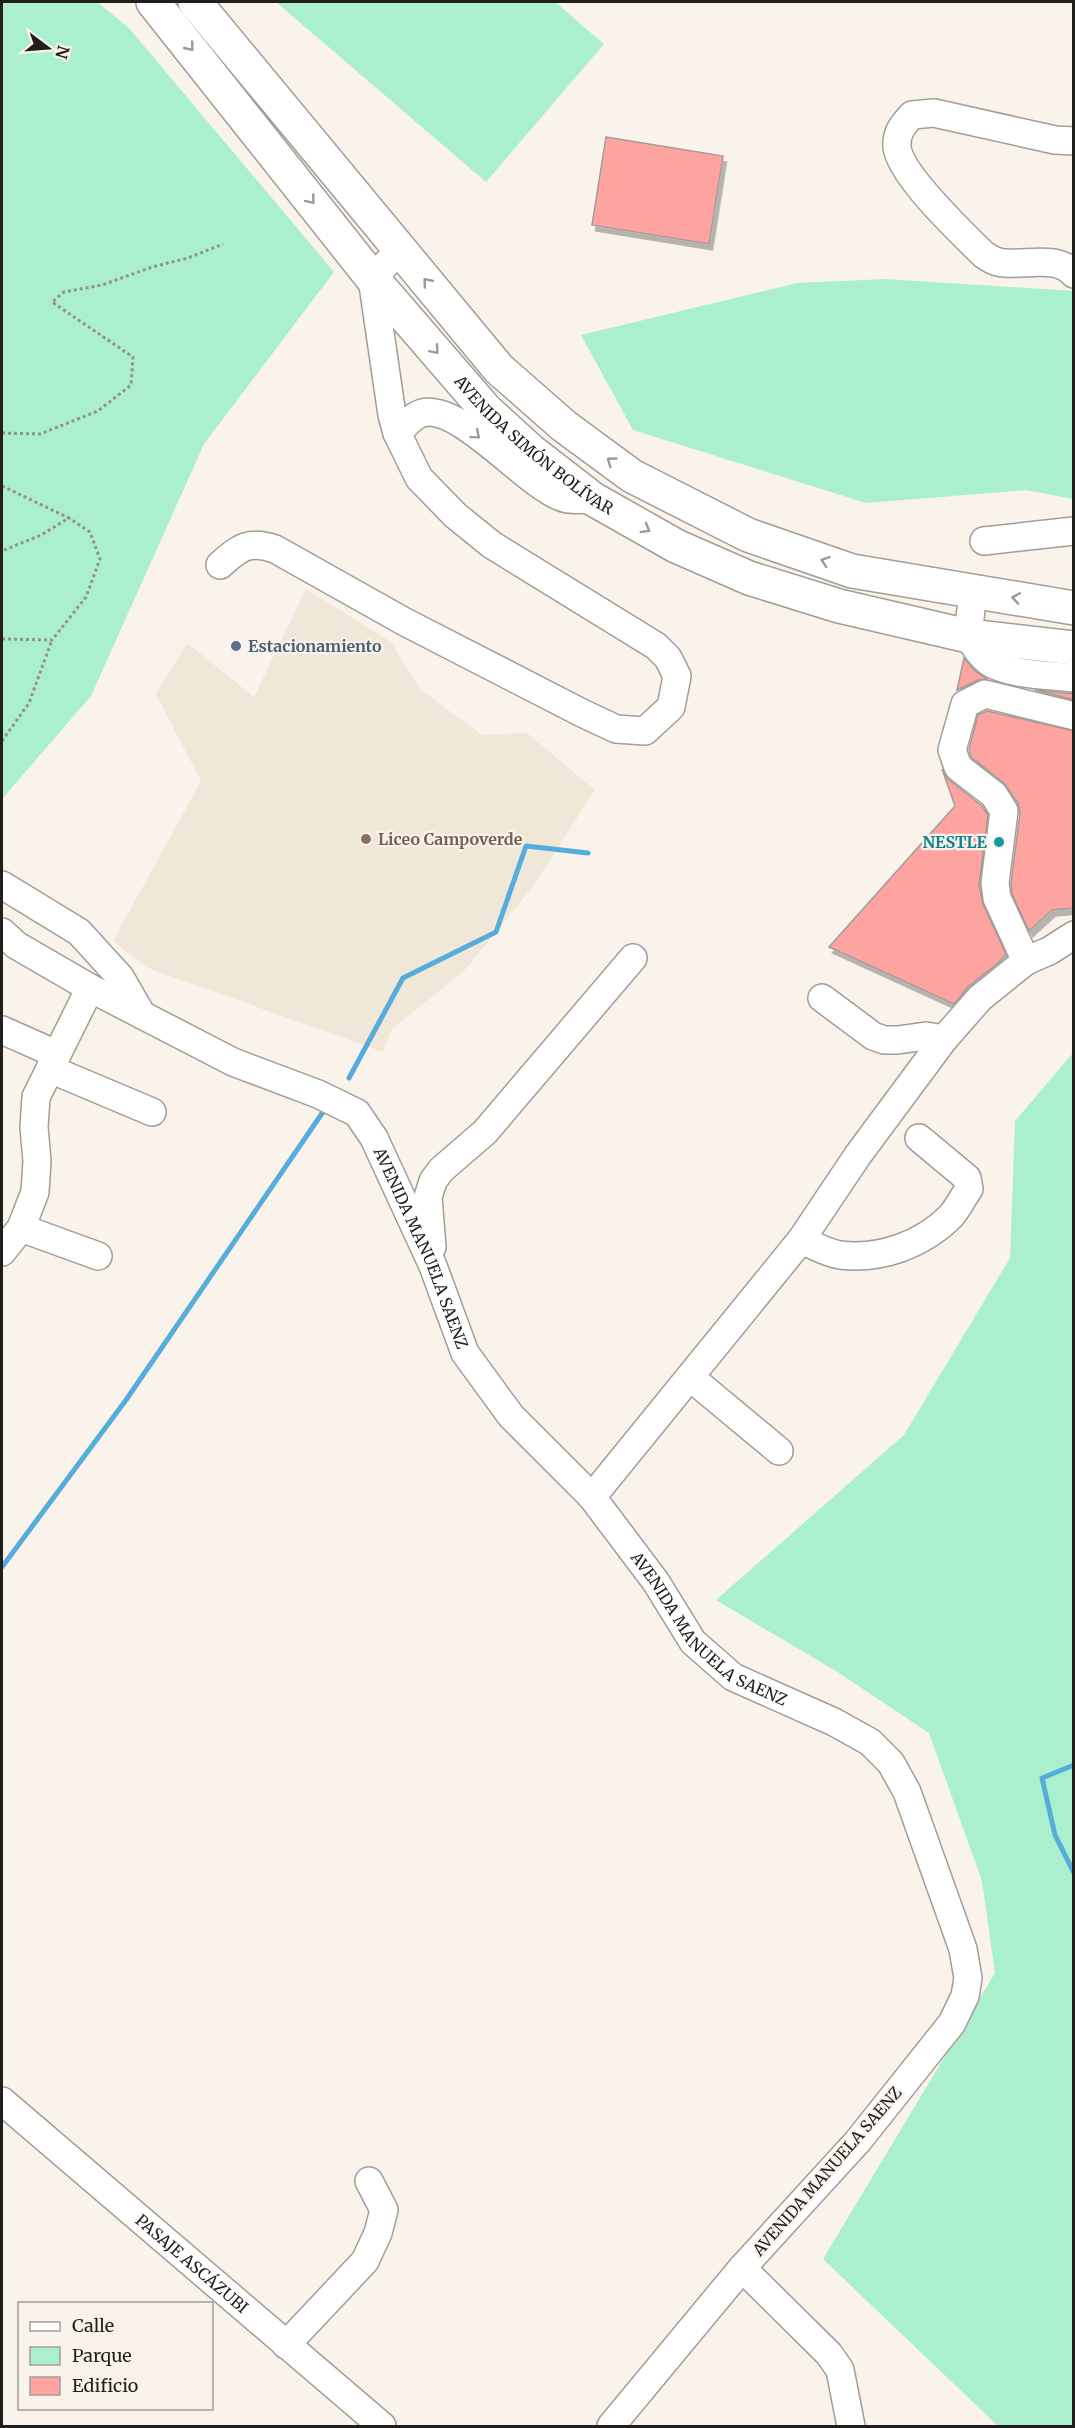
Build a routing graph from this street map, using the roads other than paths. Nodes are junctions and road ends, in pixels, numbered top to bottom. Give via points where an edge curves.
1 (153, 2) edge
2 (195, 2) edge
3 (1074, 141) edge
4 (400, 250) junction
5 (1074, 274) edge
6 (372, 278) junction
7 (398, 433) junction
8 (592, 499) junction
9 (1074, 531) edge
10 (984, 541) dead end
11 (220, 565) dead end
12 (973, 591) junction
13 (1074, 608) edge
14 (968, 636) junction
15 (1071, 675) edge
16 (1064, 713) edge
17 (2, 885) edge
18 (2, 932) edge
19 (1074, 935) edge
20 (633, 958) dead end
21 (1026, 961) junction
22 (90, 988) junction
23 (822, 998) dead end
24 (142, 1015) junction
25 (2, 1030) edge
26 (944, 1039) junction
27 (53, 1062) junction
28 (152, 1112) dead end
29 (919, 1138) dead end
30 (21, 1228) junction
31 (801, 1240) junction
32 (2, 1252) edge
33 (98, 1256) dead end
34 (433, 1266) junction
35 (690, 1377) junction
36 (779, 1451) dead end
37 (592, 1497) junction
38 (2, 2101) edge
39 (369, 2181) dead end
40 (742, 2268) junction
41 (286, 2345) junction
42 (382, 2427) edge
43 (611, 2427) edge
44 (852, 2427) edge

1 -> 6 highway, AVENIDA SIMÓN BOLÍVAR
2 - 4 highway, AVENIDA SIMÓN BOLÍVAR
3 - 5 street via 934,113 912,115 899,129 897,148 916,185 983,254 1005,263 1057,263
4 - 6 street
12 -> 4 highway, AVENIDA SIMÓN BOLÍVAR via 852,571 748,535 632,476 564,426 499,369
6 - 7 street via 386,384
6 -> 8 highway, AVENIDA SIMÓN BOLÍVAR via 486,410
7 -> 8 street via 413,417 442,414 462,423 535,483 560,496
7 - 11 street via 419,477 455,515 492,545 656,646 668,658 677,676 671,707 645,731 616,729 582,713 405,622 275,549 260,544 247,546
8 -> 14 highway, AVENIDA SIMÓN BOLÍVAR via 676,546 749,578 839,606
9 - 10 street
13 -> 12 highway, AVENIDA SIMÓN BOLÍVAR
12 - 14 street
14 - 15 highway, AVENIDA SIMÓN BOLÍVAR
15 - 16 street
16 - 21 street via 985,694 965,704 952,750 958,767 994,795 1004,811 996,898
17 - 24 street via 79,932 120,977
18 - 22 street, AVENIDA MANUELA SAENZ via 16,945
19 - 21 street
20 - 34 street via 485,1132 433,1181 428,1197
21 - 26 street via 980,998
22 - 24 street, AVENIDA MANUELA SAENZ
22 - 27 street
23 - 26 street via 884,1040 926,1036
24 - 34 street, AVENIDA MANUELA SAENZ via 233,1062 357,1113 374,1138
25 - 27 street
26 - 31 street
27 - 28 street
27 - 30 street via 36,1096 35,1192
29 - 31 street via 967,1178 969,1189 951,1216 926,1236 877,1256 838,1255
30 - 32 street
30 - 33 street
31 - 35 street
34 - 37 street, AVENIDA MANUELA SAENZ via 465,1353 511,1416
35 - 36 street
35 - 37 street
37 - 40 street, AVENIDA MANUELA SAENZ via 656,1582 693,1642 732,1677 834,1722 870,1742 891,1763 907,1792 963,1949 968,1978 965,1996 952,2023 858,2141
38 - 41 street, PASAJE ASCÁZUBI
39 - 41 street via 384,2210 364,2261
40 - 43 street, AVENIDA MANUELA SAENZ
40 - 44 street via 840,2370
41 - 42 street, PASAJE ASCÁZUBI

